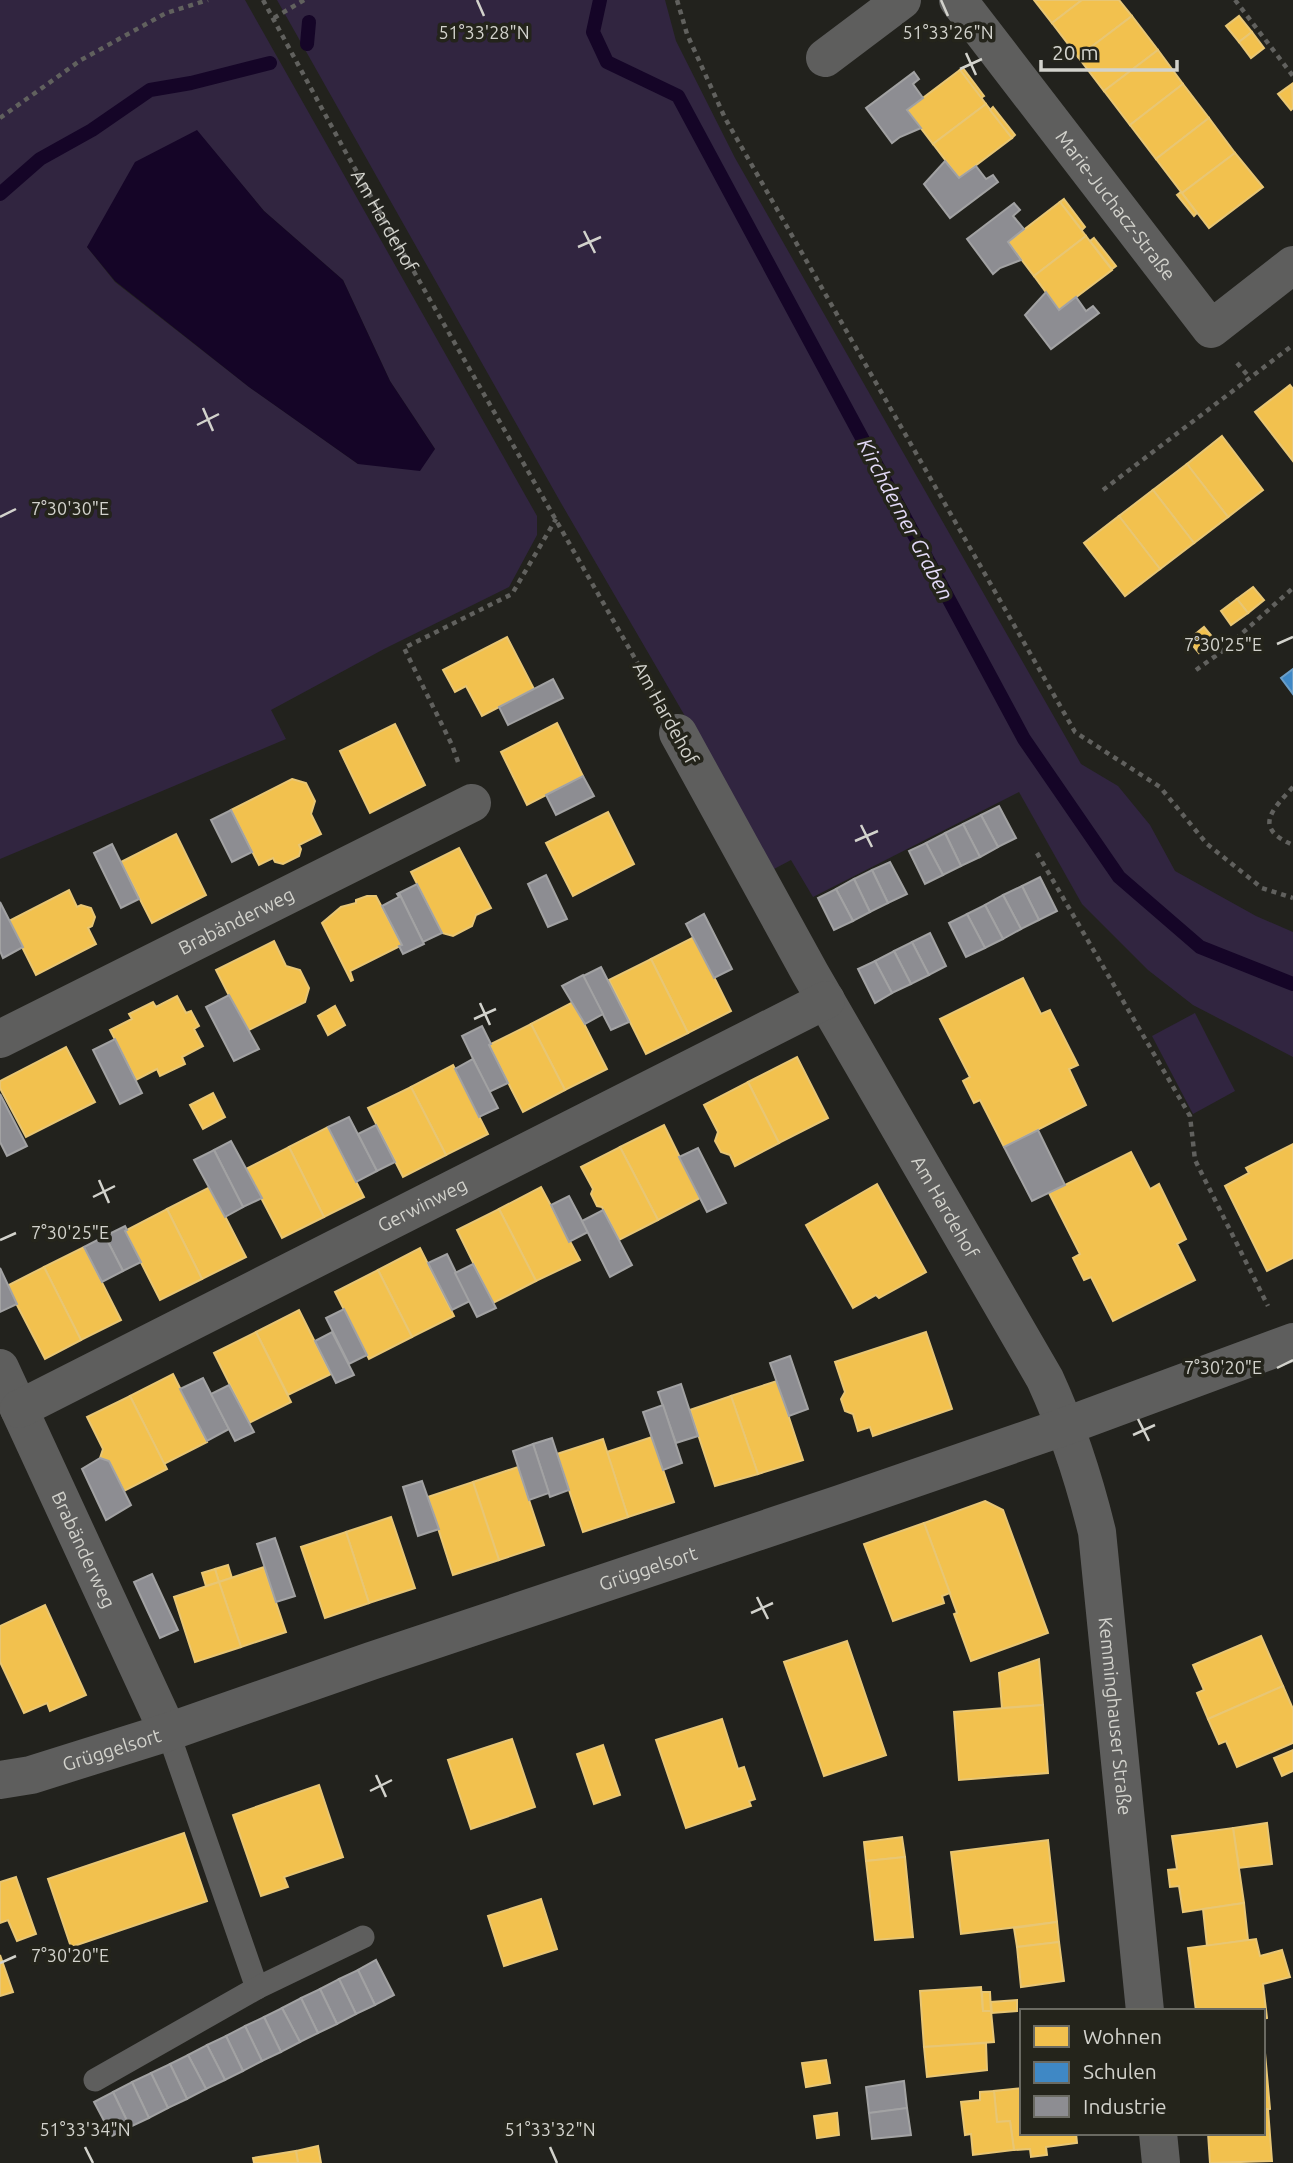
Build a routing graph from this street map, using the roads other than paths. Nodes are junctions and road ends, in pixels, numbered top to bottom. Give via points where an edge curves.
1 (902, 0) edge
2 (958, 0) edge
3 (825, 58) dead end
4 (1293, 265) edge
5 (678, 733) road end
6 (471, 803) road end
7 (826, 1000) junction
8 (0, 1039) edge
9 (1289, 1344) edge
10 (0, 1368) edge
11 (19, 1409) junction
12 (1066, 1426) junction
13 (168, 1732) junction
14 (0, 1780) edge
15 (363, 1937) dead end
16 (257, 1988) junction
17 (1145, 2009) edge
18 (95, 2080) dead end
19 (1158, 2135) edge
20 (1161, 2163) edge

1 - 3 street
2 - 4 street, Marie-Juchacz-Straße via 1211,329
5 - 7 street, Am Hardehof
6 - 8 street, Brabänderweg
7 - 11 street, Gerwinweg
7 - 12 street, Am Hardehof via 1045,1379
9 - 12 street, Grüggelsort
10 - 11 street, Brabänderweg
11 - 13 street, Brabänderweg
12 - 13 street, Grüggelsort
12 - 17 street, Kemminghauser Straße via 1097,1532
13 - 14 street, Grüggelsort via 31,1775
13 - 16 lane
15 - 16 lane
16 - 18 lane
19 - 20 street

